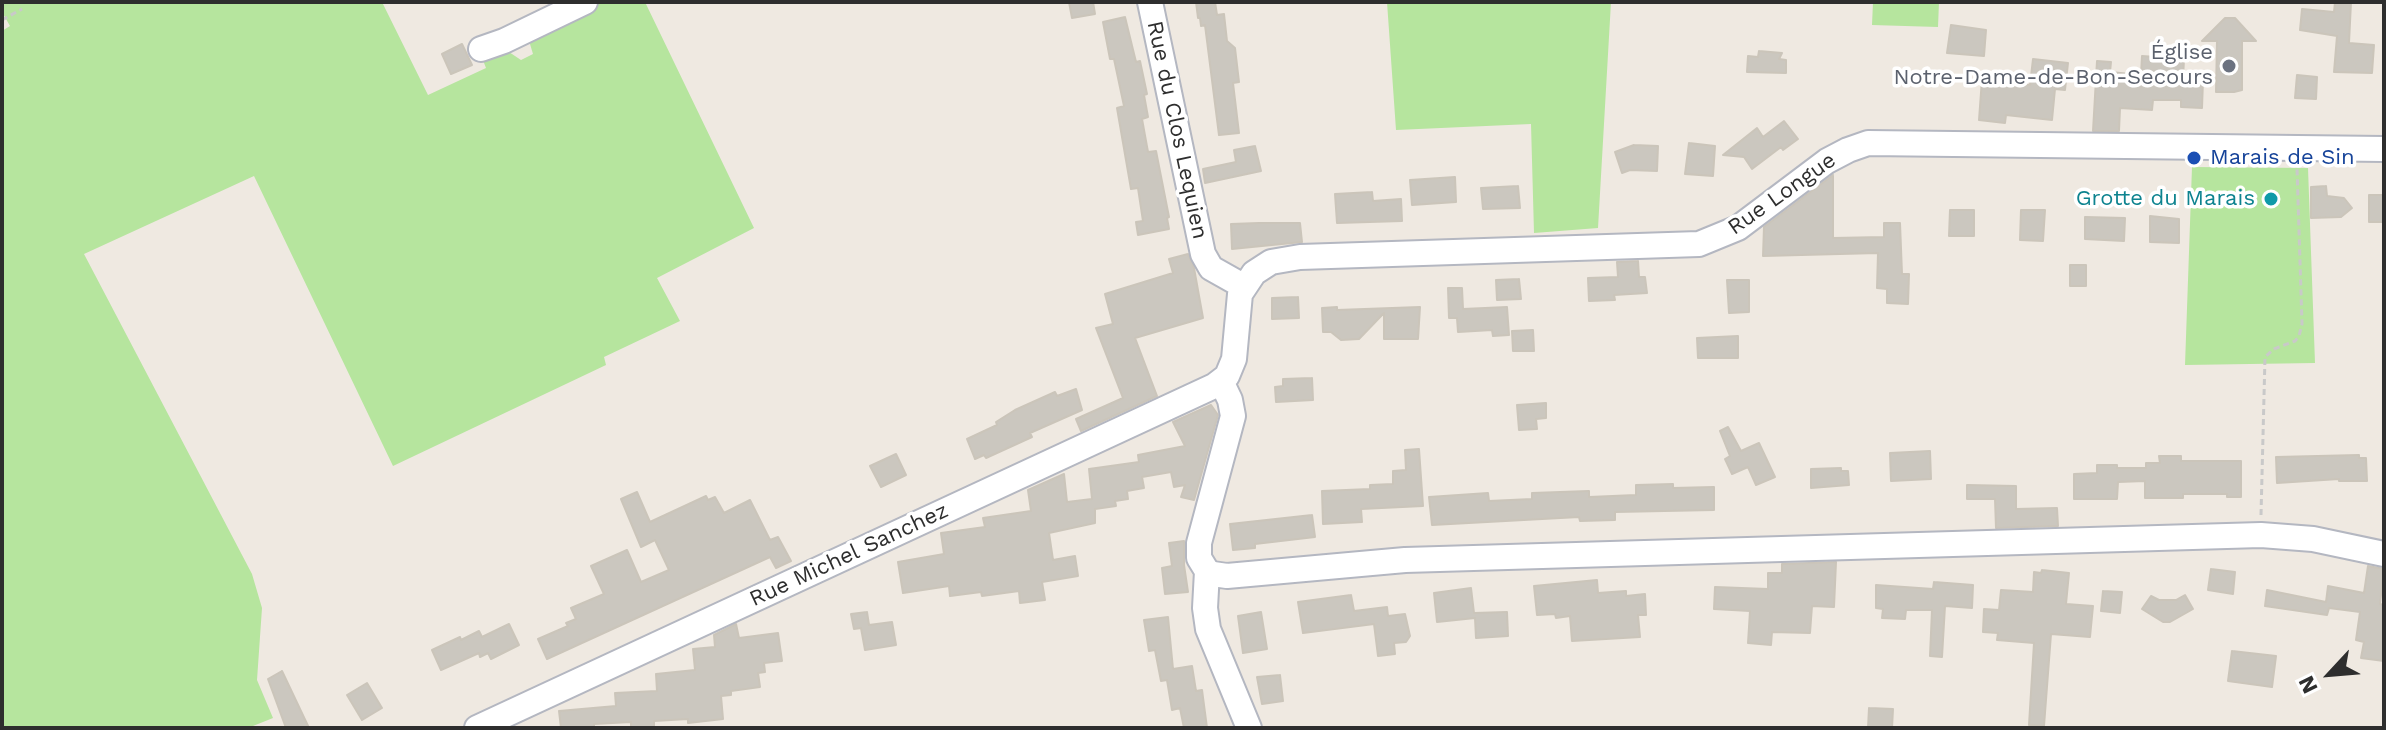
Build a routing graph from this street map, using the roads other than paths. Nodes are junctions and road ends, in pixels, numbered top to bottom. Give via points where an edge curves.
1 (585, 2) edge
2 (1150, 2) edge
3 (481, 49) dead end
4 (2384, 149) edge
5 (1243, 286) junction
6 (1221, 381) junction
7 (2384, 554) edge
8 (1207, 571) junction
9 (477, 728) edge
10 (1249, 728) edge

1 - 3 street
2 - 5 street, Rue du Clos Lequien via 1203,254 1211,268
4 - 5 street, Rue Longue via 1868,143 1827,161 1738,228 1699,244 1291,258 1263,267
5 - 6 street via 1234,359
6 - 8 street via 1233,416 1199,543 1199,558
6 - 9 street, Rue Michel Sanchez
7 - 8 street via 2261,535 1405,560 1227,576
8 - 10 street via 1208,629

